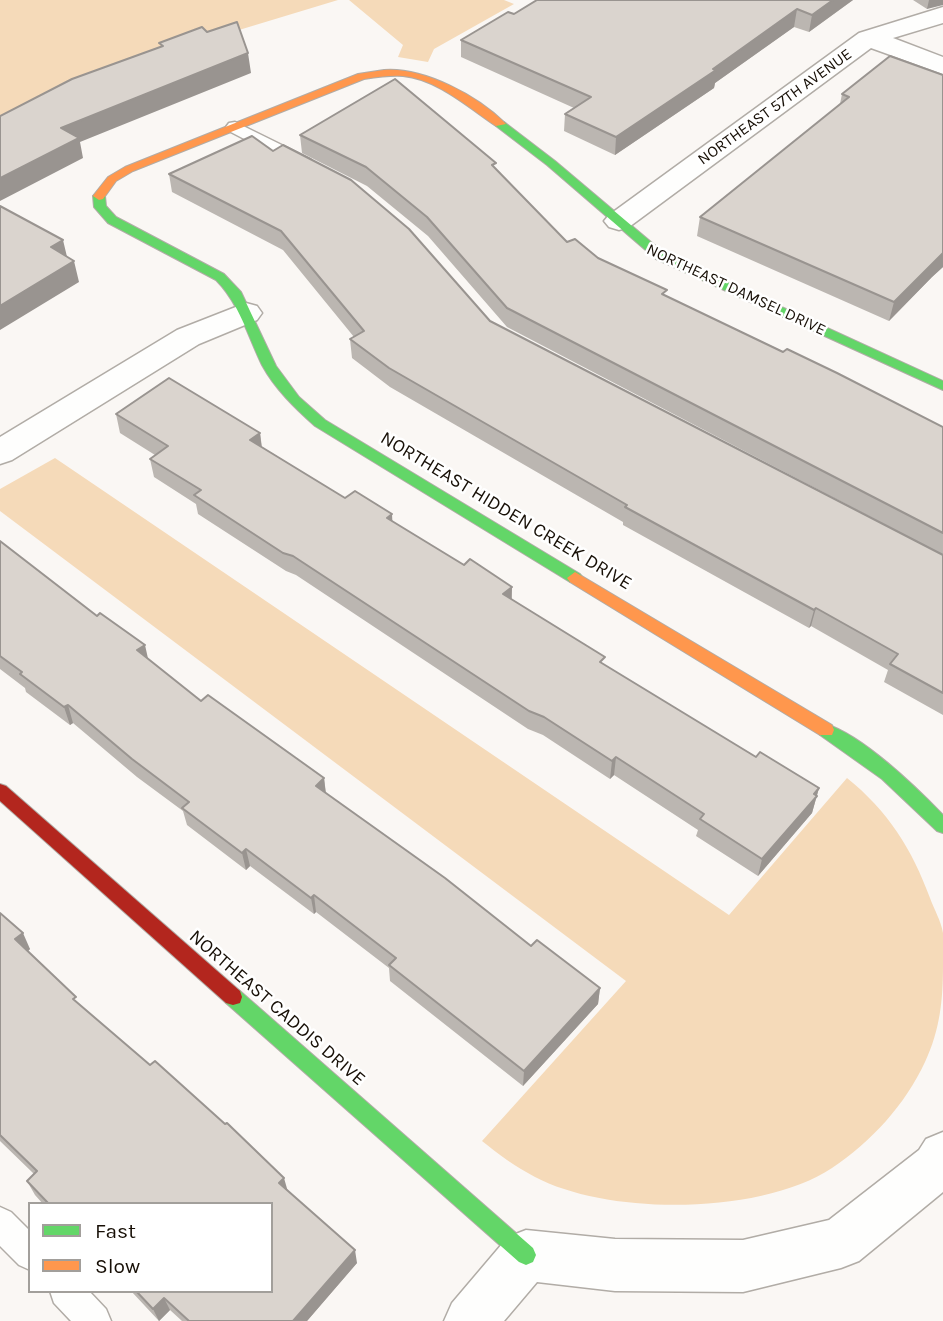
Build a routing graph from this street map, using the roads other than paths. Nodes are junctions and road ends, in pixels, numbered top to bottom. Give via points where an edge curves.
1 (891, 5) dead end
2 (930, 19) edge
3 (868, 38) junction
4 (943, 66) edge
5 (234, 127) junction
6 (326, 175) edge
7 (99, 193) joint
8 (619, 221) junction
9 (246, 313) junction
10 (941, 382) edge
11 (0, 452) edge
12 (0, 791) edge
13 (943, 826) edge
14 (943, 1156) edge
15 (0, 1223) edge
16 (28, 1252) edge
17 (526, 1255) junction
18 (68, 1293) edge
19 (94, 1321) edge
20 (470, 1321) edge

1 - 2 street
2 - 3 street, NORTHEAST 57TH AVENUE
3 - 4 street
3 - 8 street, NORTHEAST 57TH AVENUE
5 - 6 lane
5 - 7 street, NORTHEAST DAMSEL DRIVE via 129,169
5 - 8 street, NORTHEAST DAMSEL DRIVE via 362,76 406,73 460,98 513,133
7 - 9 street, NORTHEAST HIDDEN CREEK DRIVE via 100,206 112,220 220,277
8 - 10 street, NORTHEAST DAMSEL DRIVE via 638,243 660,256
9 - 11 street via 188,337
9 - 13 street, NORTHEAST HIDDEN CREEK DRIVE via 270,367 294,400 320,423 853,746 922,801
12 - 17 street, NORTHEAST CADDIS DRIVE
14 - 17 street via 936,1167 841,1243 743,1266 615,1265
15 - 16 lane
17 - 20 street
18 - 19 lane

